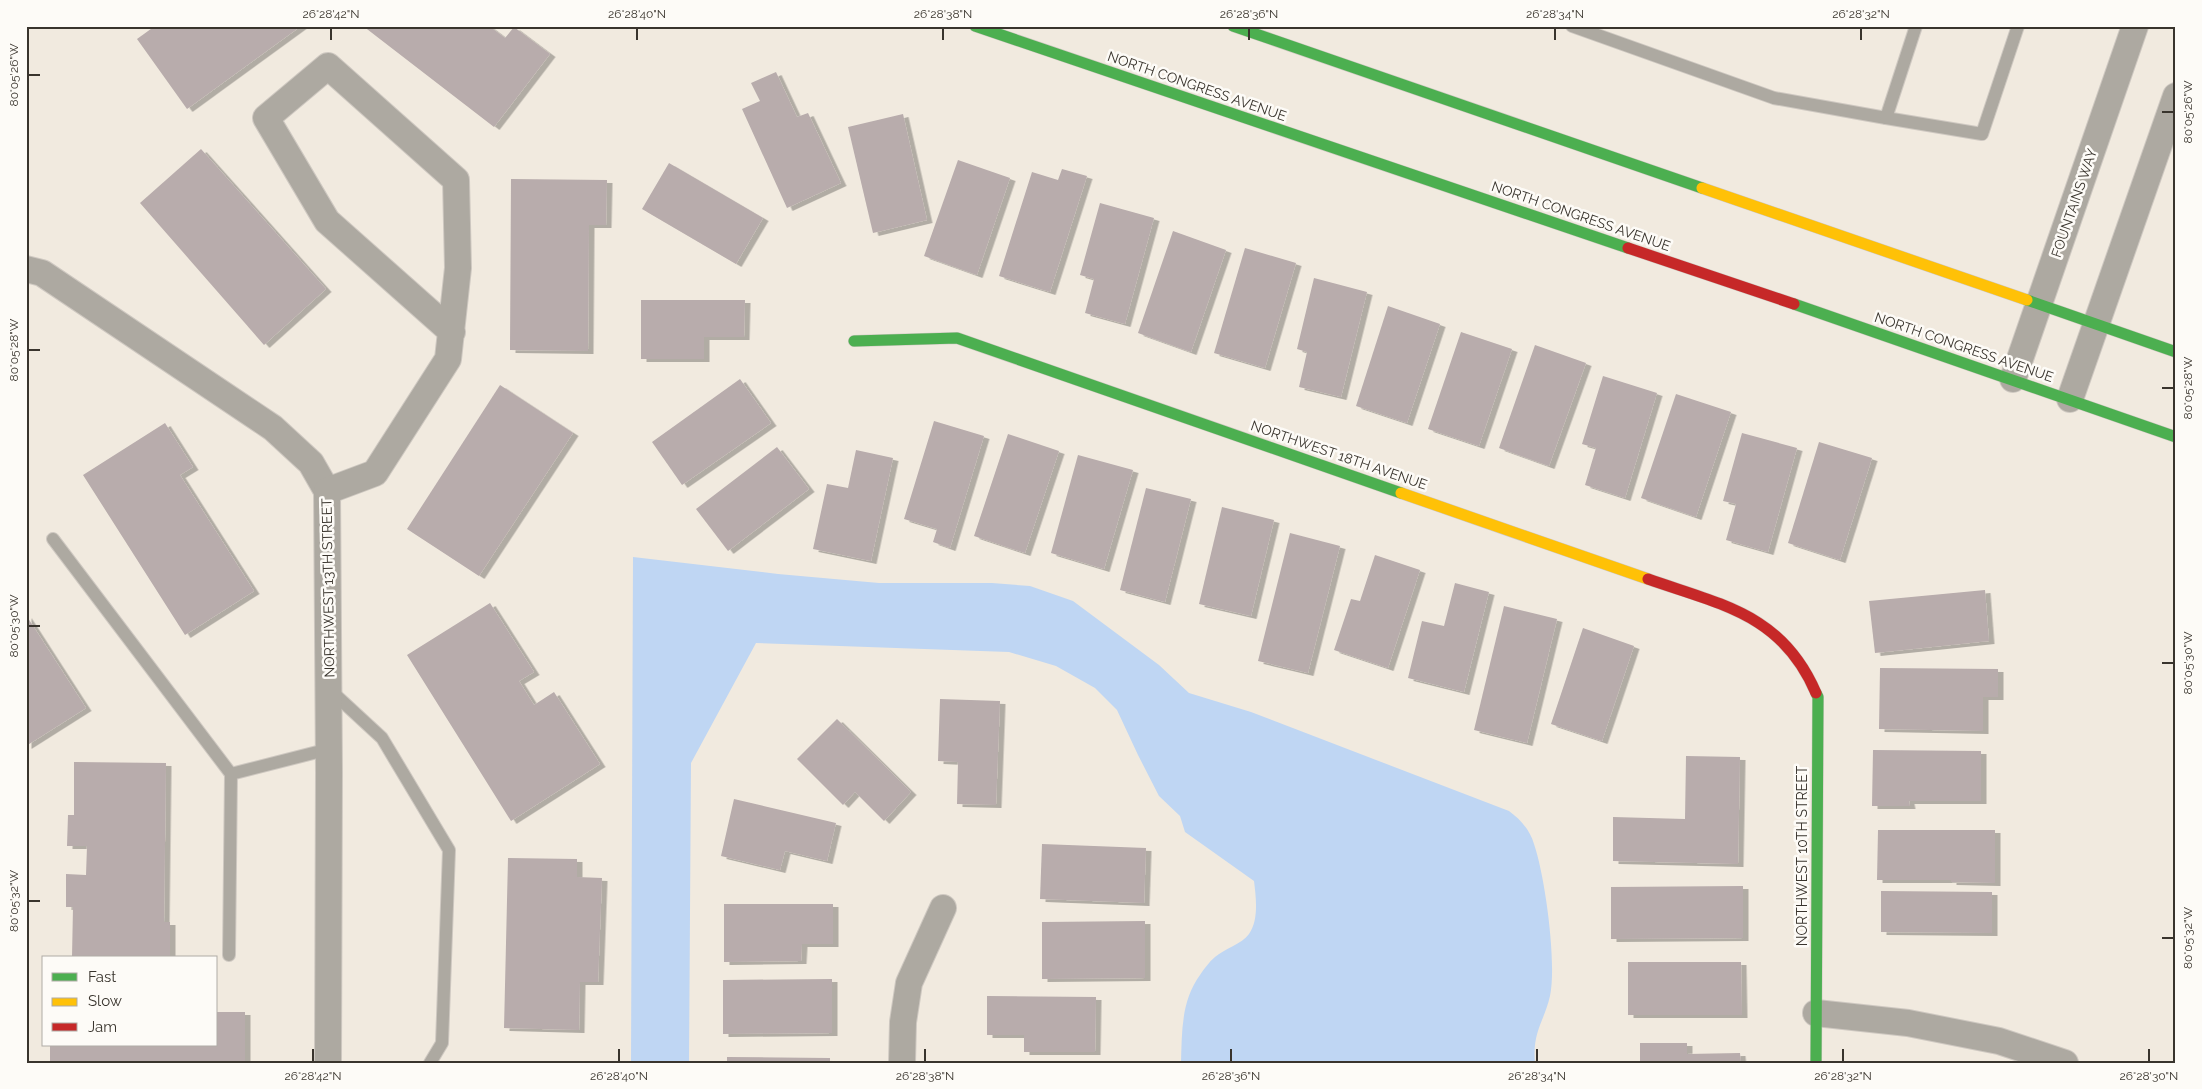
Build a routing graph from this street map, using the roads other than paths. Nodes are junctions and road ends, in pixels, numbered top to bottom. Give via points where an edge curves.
1 (975, 26) edge
2 (1233, 26) edge
3 (1572, 26) edge
4 (1916, 26) edge
5 (2018, 26) edge
6 (2135, 26) edge
7 (2176, 96) edge
8 (1886, 118) junction
9 (26, 269) edge
10 (2038, 305) junction
11 (2096, 325) junction
12 (452, 332) junction
13 (854, 341) dead end
14 (2176, 352) edge
15 (2013, 379) junction
16 (2070, 399) junction
17 (2176, 436) edge
18 (326, 491) junction
19 (52, 539) dead end
20 (1797, 654) joint
21 (329, 688) junction
22 (329, 750) junction
23 (231, 774) junction
24 (943, 908) dead end
25 (229, 955) dead end
26 (1816, 1013) junction
27 (328, 1063) edge
28 (430, 1063) edge
29 (902, 1063) edge
30 (1816, 1063) edge
31 (2065, 1063) edge

1 - 15 main road, NORTH CONGRESS AVENUE
2 - 10 main road
3 - 8 lane via 1774,98
4 - 8 lane
5 - 8 lane via 1982,134
6 - 10 street, FOUNTAINS WAY
7 - 11 street
9 - 18 street, NORTHWEST 13TH STREET via 42,273 273,428 311,463
10 - 11 main road
10 - 15 street, FOUNTAINS WAY
11 - 14 main road
11 - 16 street
12 - 12 street via 458,268 456,180 328,66 266,118 327,221
12 - 18 street via 448,358 375,473
13 - 20 main road, NORTHWEST 18TH AVENUE via 957,338 1740,610 1781,636
15 - 16 main road, NORTH CONGRESS AVENUE
16 - 17 main road, NORTH CONGRESS AVENUE
18 - 21 street, NORTHWEST 13TH STREET
19 - 23 lane
20 - 26 main road, NORTHWEST 10TH STREET via 1818,697
21 - 22 street, NORTHWEST 13TH STREET
21 - 28 lane via 382,738 449,850 442,1043
22 - 23 lane
22 - 27 street, NORTHWEST 13TH STREET
23 - 25 lane
24 - 29 street via 909,983 903,1022
26 - 30 main road, NORTHWEST 10TH STREET
26 - 31 street via 1908,1023 1999,1041

